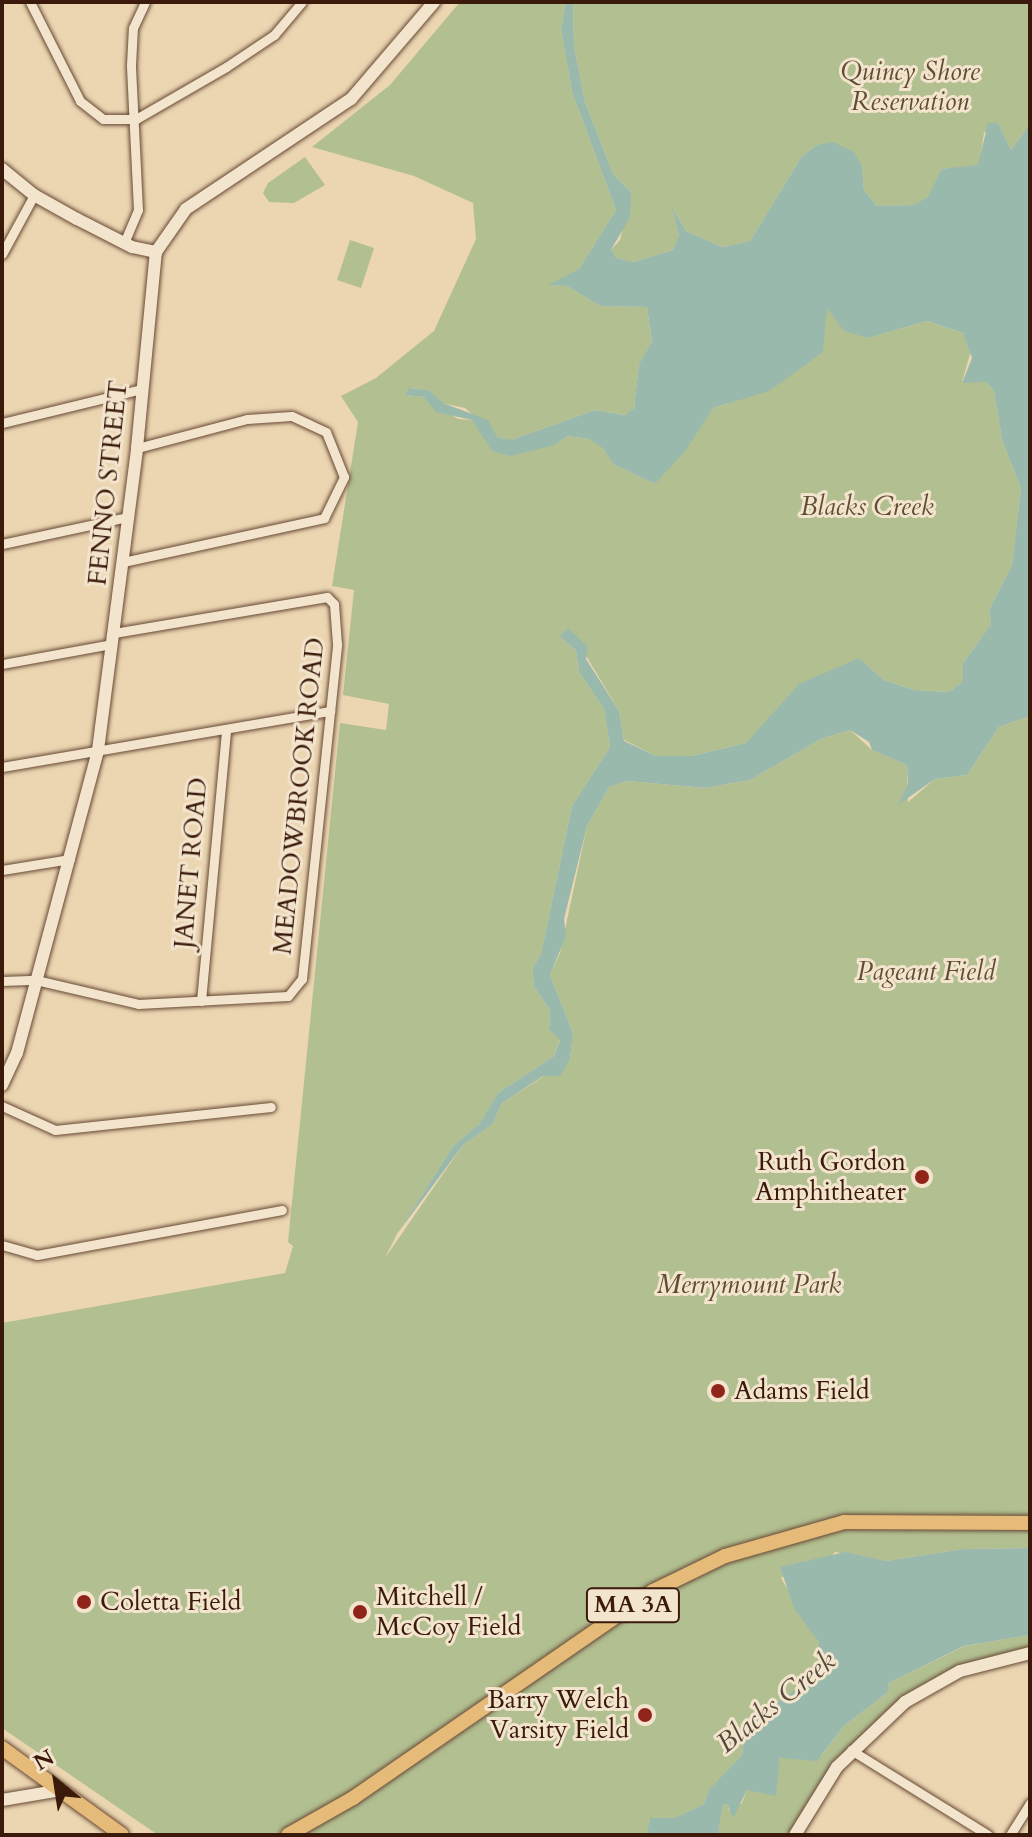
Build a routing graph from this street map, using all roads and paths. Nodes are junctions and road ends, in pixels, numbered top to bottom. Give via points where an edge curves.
1 (30, 2) edge
2 (145, 2) edge
3 (302, 2) edge
4 (434, 2) edge
5 (136, 119) junction
6 (2, 169) edge
7 (34, 195) junction
8 (124, 243) junction
9 (156, 252) junction
10 (2, 254) edge
11 (141, 389) junction
12 (2, 423) edge
13 (137, 448) junction
14 (128, 517) junction
15 (2, 544) edge
16 (123, 562) junction
17 (113, 639) junction
18 (2, 664) edge
19 (330, 711) junction
20 (226, 729) junction
21 (98, 750) junction
22 (2, 767) edge
23 (70, 859) junction
24 (2, 870) edge
25 (36, 980) junction
26 (2, 981) edge
27 (201, 1001) junction
28 (2, 1085) edge
29 (2, 1106) edge
30 (271, 1107) dead end
31 (282, 1210) dead end
32 (2, 1245) edge
33 (1030, 1523) edge
34 (1030, 1653) edge
35 (2, 1748) edge
36 (851, 1750) junction
37 (62, 1790) junction
38 (2, 1800) edge
39 (1030, 1803) edge
40 (122, 1835) edge
41 (288, 1835) edge
42 (795, 1835) edge
43 (988, 1835) edge
44 (1010, 1835) edge

1 - 5 street via 80,101 103,119
2 - 5 street via 133,28
3 - 5 street via 274,35
4 - 9 street, FENNO STREET via 351,99 186,209
5 - 8 street via 138,210
6 - 7 street
7 - 8 street
7 - 10 street
8 - 9 street
9 - 11 street, FENNO STREET
11 - 12 street
11 - 13 street, FENNO STREET
13 - 14 street, FENNO STREET
13 - 16 street via 247,419 291,416 326,432 344,477 324,518
14 - 15 street
14 - 16 street, FENNO STREET
16 - 17 street, FENNO STREET
17 - 18 street
17 - 19 street, MEADOWBROOK ROAD via 327,597 338,615
17 - 21 street, FENNO STREET
19 - 20 street
19 - 27 street, MEADOWBROOK ROAD via 302,979 288,996
20 - 21 street
20 - 27 street, JANET ROAD
21 - 22 street
21 - 23 street, FENNO STREET
23 - 24 street
23 - 25 street, FENNO STREET
25 - 26 street
25 - 27 street via 104,1000
25 - 28 street, FENNO STREET via 17,1053
29 - 30 street via 55,1130
31 - 32 street via 55,1252 27,1253
33 - 41 main road, MA 3A via 844,1522 725,1556 653,1591 353,1798
34 - 36 street via 994,1659 932,1685
35 - 37 main road
36 - 42 street
36 - 43 street
37 - 38 street
37 - 40 main road
39 - 44 street

